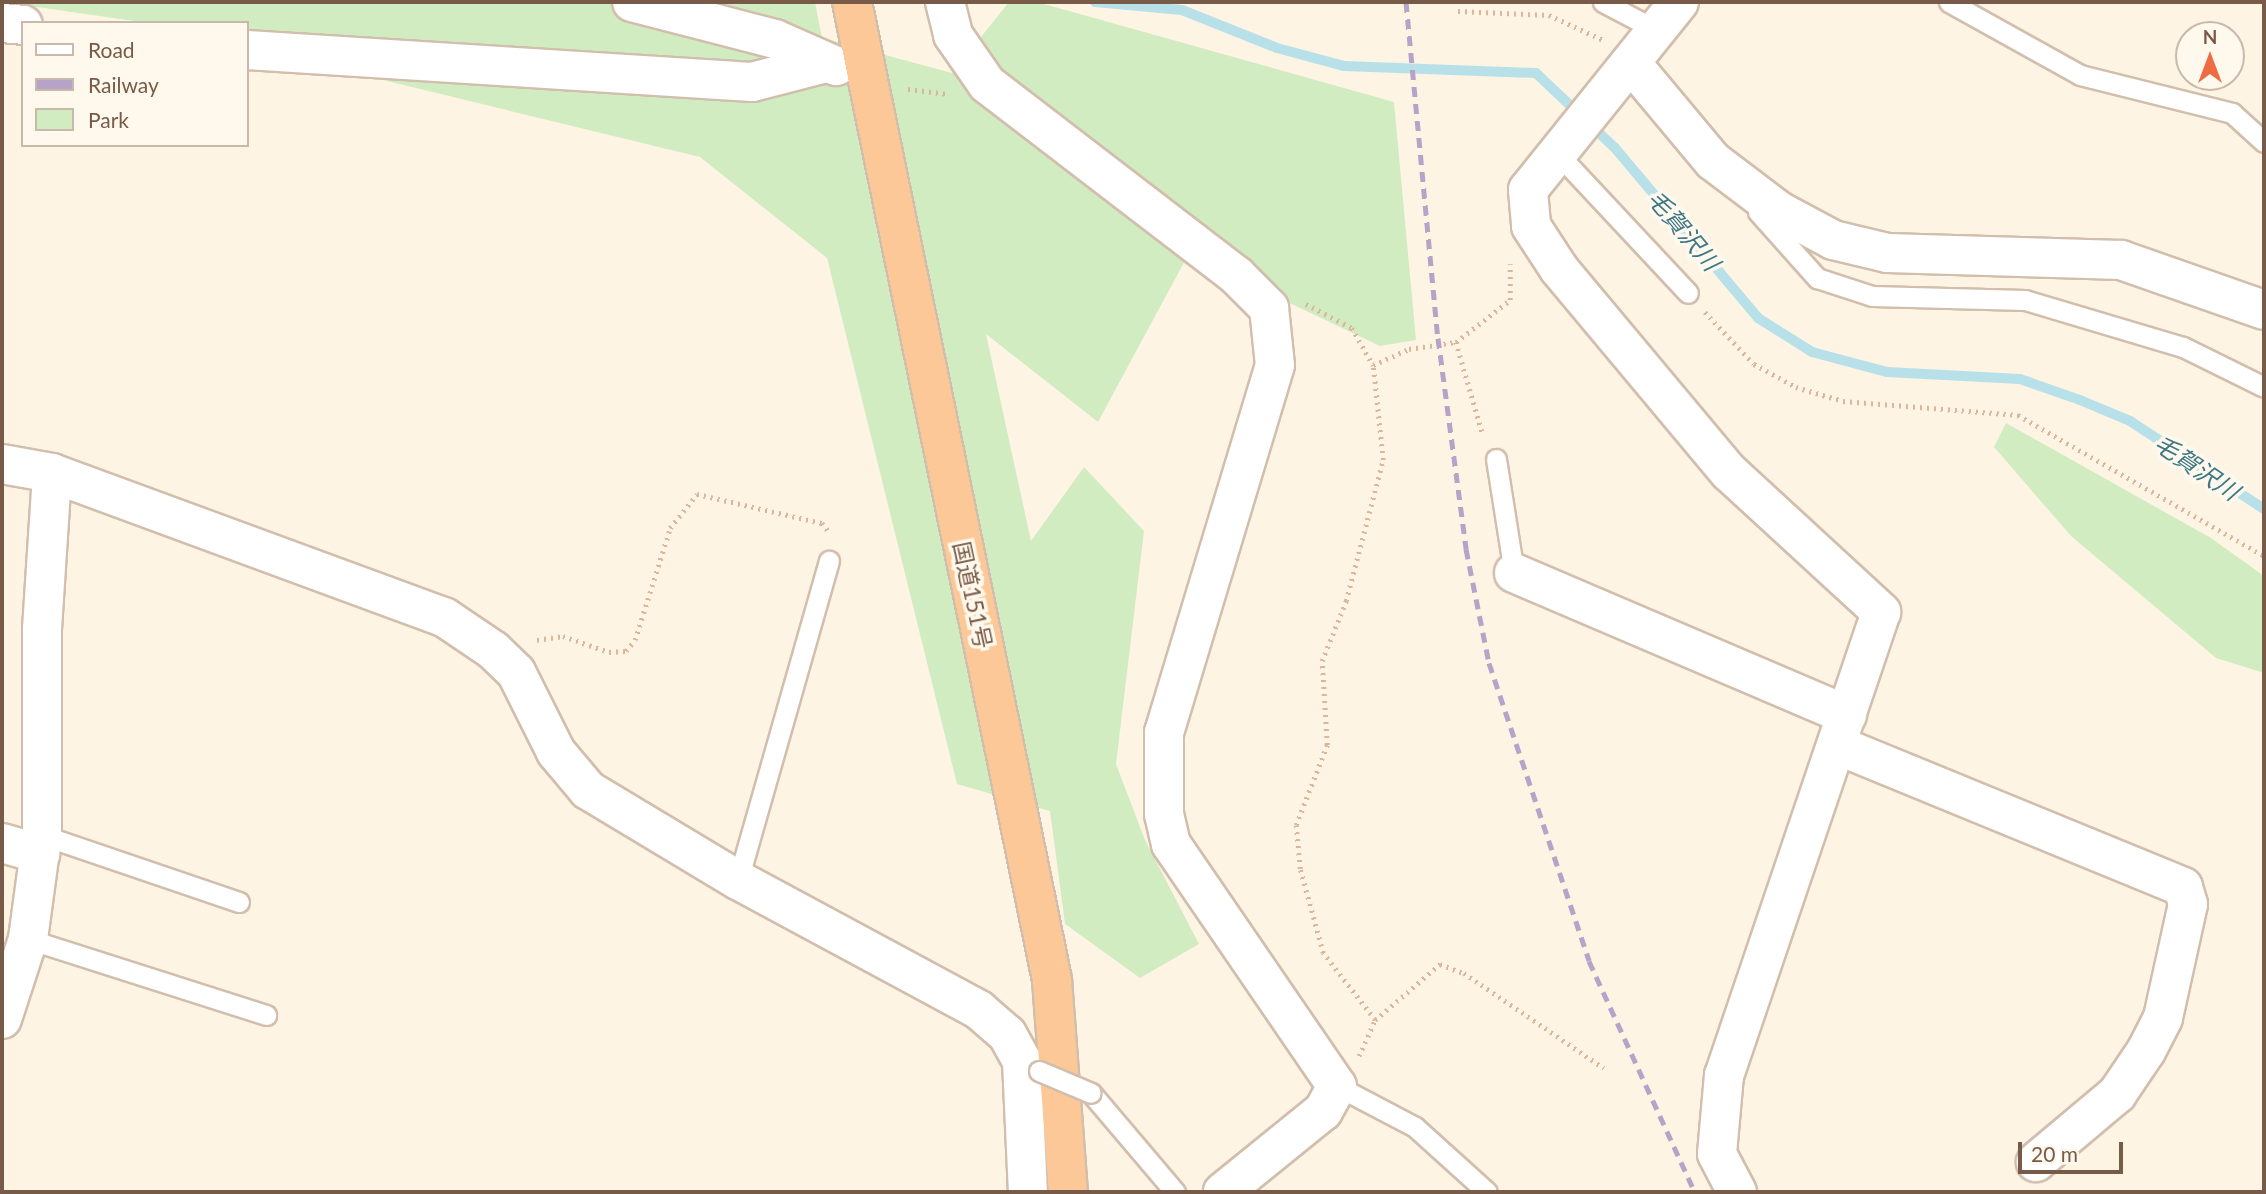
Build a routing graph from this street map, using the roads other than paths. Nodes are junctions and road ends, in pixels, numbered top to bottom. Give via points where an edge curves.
1 (632, 2) edge
2 (852, 2) edge
3 (1603, 2) edge
4 (1950, 2) edge
5 (946, 5) edge
6 (1667, 16) edge
7 (2, 23) edge
8 (21, 25) edge
9 (248, 50) edge
10 (822, 64) junction
11 (863, 70) junction
12 (1622, 73) junction
13 (2264, 142) edge
14 (1562, 149) junction
15 (1713, 161) junction
16 (1688, 293) road end
17 (2264, 310) edge
18 (2264, 387) edge
19 (1496, 459) road end
20 (2, 464) edge
21 (52, 473) junction
22 (829, 561) road end
23 (1514, 573) joint
24 (1842, 730) junction
25 (2, 843) edge
26 (41, 844) junction
27 (738, 880) junction
28 (239, 902) dead end
29 (28, 939) junction
30 (266, 1015) dead end
31 (2, 1019) edge
32 (1030, 1066) junction
33 (1345, 1077) junction
34 (2036, 1162) dead end
35 (1028, 1192) edge
36 (1068, 1192) edge
37 (1175, 1192) edge
38 (1223, 1192) edge
39 (1487, 1192) edge
40 (1738, 1192) edge

1 - 10 street via 775,39
2 - 11 highway, 国道151号
3 - 6 lane
4 - 13 lane via 2080,75 2232,113
5 - 33 street via 953,35 987,84 1246,285 1269,308 1275,365 1164,733 1164,814 1171,844
6 - 12 street
7 - 8 street
9 - 10 street via 752,82
10 - 11 street
11 - 36 highway, 国道151号 via 1052,979
12 - 14 street
12 - 15 street
14 - 16 lane
14 - 24 street via 1528,190 1531,226 1559,269 1728,471 1881,612
15 - 17 street via 1779,211 1833,240 1887,253 2121,260
15 - 18 lane via 1817,278 1872,296 2025,300 2183,347
19 - 23 lane
20 - 21 street
21 - 26 street via 42,629
21 - 27 street via 444,617 516,672 556,752 588,790
22 - 27 lane
23 - 24 street
24 - 34 street via 2183,887 2188,904 2162,1018 2146,1051 2117,1094
24 - 40 street via 1724,1075 1717,1154
25 - 26 street
26 - 28 lane
26 - 29 street
27 - 32 street via 979,1010 1007,1034
29 - 30 lane
29 - 31 street
32 - 35 street
32 - 37 lane, bridge via 1091,1093
33 - 38 street via 1323,1111
33 - 39 lane via 1415,1127

